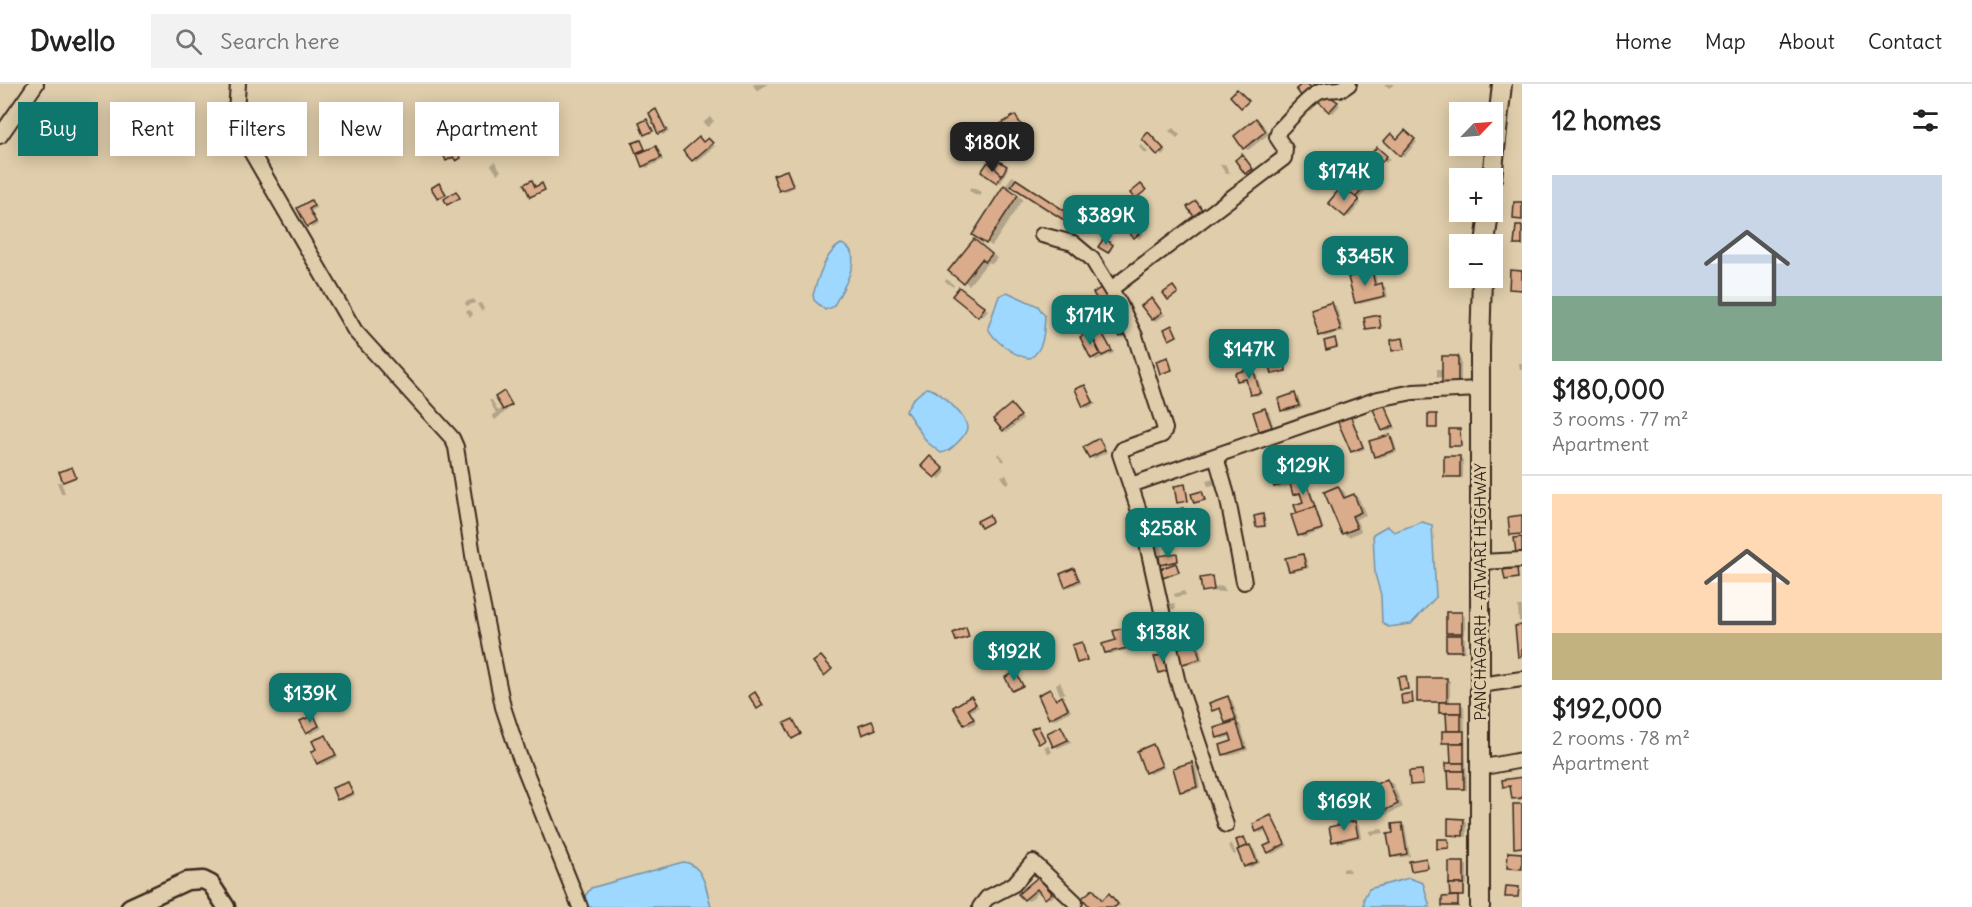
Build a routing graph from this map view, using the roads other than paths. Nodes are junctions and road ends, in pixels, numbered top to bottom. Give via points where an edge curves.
1 (36, 84) edge
2 (238, 84) edge
3 (1349, 84) edge
4 (1502, 84) edge
5 (0, 136) edge
6 (1493, 168) edge
7 (1042, 236) dead end
8 (1482, 288) edge
9 (1111, 289) junction
10 (1480, 389) junction
11 (1216, 457) junction
12 (1131, 485) junction
13 (1522, 560) edge
14 (1480, 562) junction
15 (1244, 582) dead end
16 (1522, 680) edge
17 (1480, 685) junction
18 (1522, 760) edge
19 (1479, 768) junction
20 (1226, 825) dead end
21 (1075, 902) dead end
22 (130, 907) edge
23 (226, 907) edge
24 (580, 907) edge
25 (980, 907) edge
26 (1480, 907) edge

1 - 5 street
2 - 24 street via 236,111 246,143 348,321 456,447 503,707
3 - 9 street via 1338,91 1321,91 1314,96 1280,130 1277,137 1285,149 1284,158
4 - 6 main road
7 - 9 street via 1082,249
8 - 10 main road, PANCHAGARH - ATWARI HIGHWAY
9 - 12 street via 1135,336 1165,429 1162,435 1123,448 1120,454
10 - 11 street via 1395,395
10 - 14 main road, PANCHAGARH - ATWARI HIGHWAY
11 - 12 street
11 - 15 street
12 - 20 street via 1177,679
13 - 14 street
14 - 17 main road, PANCHAGARH - ATWARI HIGHWAY
16 - 17 street
17 - 19 main road, PANCHAGARH - ATWARI HIGHWAY
18 - 19 street
19 - 26 main road, PANCHAGARH - ATWARI HIGHWAY
21 - 25 street via 1033,862 1014,884 987,898
22 - 23 street via 195,880 211,884

